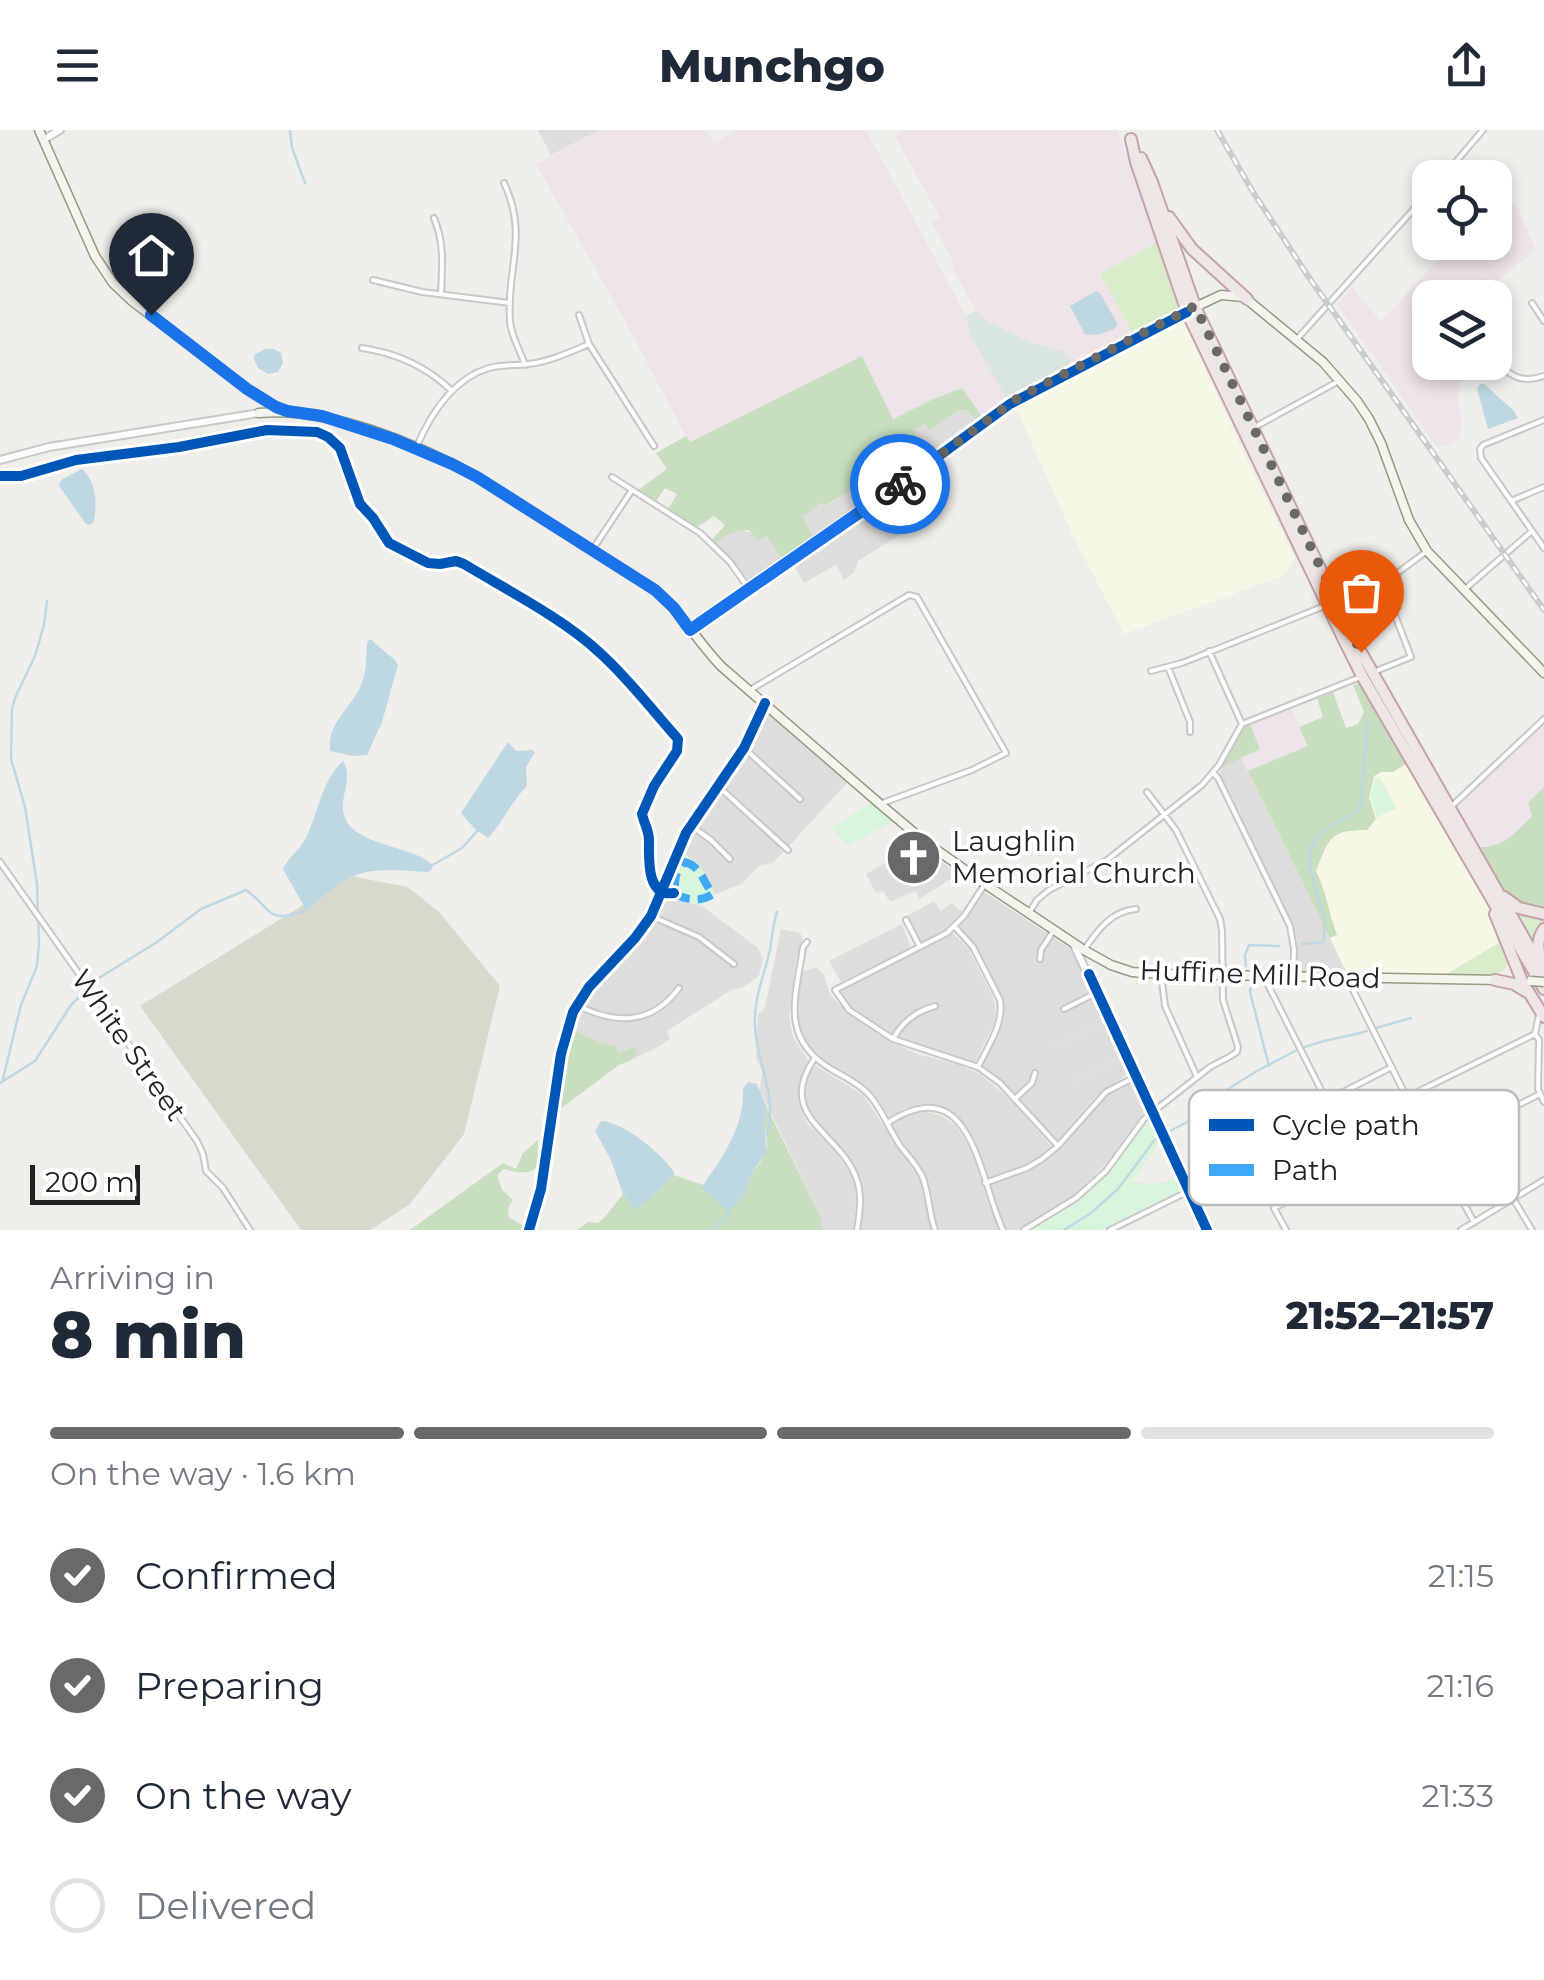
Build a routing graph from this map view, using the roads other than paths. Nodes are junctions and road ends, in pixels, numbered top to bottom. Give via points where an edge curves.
1 (60, 130) edge
2 (1482, 130) edge
3 (1129, 134) edge
4 (41, 135) edge
5 (1457, 160) edge
6 (504, 182) dead end
7 (1152, 182) junction
8 (1412, 212) edge
9 (434, 218) dead end
10 (372, 280) dead end
11 (441, 294) junction
12 (1248, 299) junction
13 (1532, 302) dead end
14 (510, 304) junction
15 (1258, 307) junction
16 (1193, 309) junction
17 (580, 315) dead end
18 (1544, 321) edge
19 (1297, 339) junction
20 (589, 344) junction
21 (362, 348) dead end
22 (525, 365) junction
23 (1512, 376) edge
24 (1544, 376) edge
25 (1340, 380) junction
26 (452, 391) junction
27 (250, 392) junction
28 (287, 411) junction
29 (259, 413) junction
30 (1544, 420) edge
31 (1248, 429) junction
32 (654, 446) dead end
33 (416, 448) junction
34 (0, 460) edge
35 (612, 476) dead end
36 (1544, 486) edge
37 (632, 490) junction
38 (1511, 502) junction
39 (1532, 532) junction
40 (1544, 548) edge
41 (592, 550) junction
42 (1427, 551) junction
43 (1383, 583) junction
44 (749, 589) junction
45 (1464, 590) junction
46 (1332, 603) junction
47 (690, 630) junction
48 (1209, 651) junction
49 (1168, 667) junction
50 (1151, 671) dead end
51 (1544, 673) edge
52 (1367, 674) junction
53 (750, 690) junction
54 (764, 703) junction
55 (1544, 719) edge
56 (1242, 724) junction
57 (1190, 732) dead end
58 (744, 748) junction
59 (1213, 773) junction
60 (718, 786) junction
61 (1146, 792) dead end
62 (800, 798) dead end
63 (880, 804) junction
64 (1449, 807) junction
65 (1165, 814) junction
66 (690, 825) junction
67 (788, 850) dead end
68 (730, 859) dead end
69 (0, 862) edge
70 (1474, 868) junction
71 (985, 884) junction
72 (1497, 892) junction
73 (1136, 909) dead end
74 (1029, 913) junction
75 (1544, 914) edge
76 (651, 916) junction
77 (906, 920) dead end
78 (955, 926) junction
79 (1544, 929) edge
80 (1054, 930) junction
81 (806, 942) dead end
82 (1073, 943) junction
83 (920, 947) junction
84 (1084, 950) junction
85 (1094, 956) junction
86 (1040, 959) dead end
87 (1513, 959) junction
88 (734, 964) dead end
89 (1544, 973) edge
90 (1089, 974) junction
91 (1160, 974) junction
92 (1222, 976) junction
93 (1264, 976) junction
94 (1294, 977) junction
95 (1351, 978) junction
96 (1494, 980) junction
97 (1527, 985) junction
98 (1544, 985) edge
99 (679, 988) dead end
100 (1098, 992) junction
101 (576, 1005) junction
102 (935, 1006) dead end
103 (1064, 1009) dead end
104 (1541, 1013) edge
105 (1536, 1034) junction
106 (894, 1039) junction
107 (814, 1059) junction
108 (1392, 1067) junction
109 (978, 1068) junction
110 (1036, 1073) dead end
111 (1137, 1076) junction
112 (1197, 1076) junction
113 (1321, 1090) edge
114 (1345, 1090) edge
115 (1404, 1090) edge
116 (1422, 1090) edge
117 (1540, 1094) junction
118 (1016, 1098) junction
119 (1544, 1102) edge
120 (1519, 1105) edge
121 (1153, 1111) junction
122 (887, 1123) junction
123 (1058, 1146) junction
124 (1189, 1170) edge
125 (1182, 1174) junction
126 (1544, 1180) edge
127 (985, 1183) junction
128 (1189, 1191) joint
129 (1519, 1196) edge
130 (1195, 1205) edge
131 (1280, 1205) edge
132 (1465, 1205) edge
133 (1504, 1205) edge
134 (1517, 1205) edge
135 (1474, 1222) junction
136 (250, 1230) edge
137 (529, 1230) edge
138 (858, 1230) edge
139 (935, 1230) edge
140 (1004, 1230) edge
141 (1024, 1230) edge
142 (1110, 1230) edge
143 (1207, 1230) edge
144 (1286, 1230) edge
145 (1461, 1230) edge
146 (1532, 1230) edge

1 - 4 street
2 - 5 street
3 - 7 highway
3 - 16 highway
4 - 27 main road via 112,282
6 - 14 street via 517,225
7 - 12 highway via 1187,243
7 - 16 highway
8 - 19 street
9 - 11 street via 442,245
10 - 11 street
11 - 14 street
12 - 15 main road
12 - 16 main road via 1222,295
13 - 18 street
14 - 22 street via 510,326
15 - 16 main road via 1228,299
15 - 19 main road
16 - 31 highway
16 - 31 highway via 1221,383
16 - 44 street via 1010,404
17 - 20 street
19 - 25 main road
20 - 22 street
20 - 32 street
21 - 26 street via 412,362
22 - 26 street via 488,368
23 - 24 street
25 - 31 street
25 - 42 main road via 1369,419
26 - 33 street
27 - 28 main road
27 - 29 main road
28 - 29 main road, Huffine Mill Road
28 - 33 main road, Huffine Mill Road
29 - 34 street
30 - 38 street via 1480,449
31 - 46 highway
31 - 46 highway via 1285,494
33 - 41 main road, Huffine Mill Road via 477,477
35 - 37 street
36 - 38 street
37 - 41 street
37 - 44 street via 708,540
38 - 39 street
39 - 40 street
39 - 45 street
41 - 47 main road, Huffine Mill Road via 666,599
42 - 43 street
42 - 45 main road
43 - 46 street
43 - 52 street via 1411,656
44 - 47 street
45 - 51 main road
46 - 48 street
46 - 52 highway
47 - 53 main road, Huffine Mill Road
48 - 49 street
48 - 56 street
49 - 50 street
49 - 57 street
52 - 56 street
52 - 64 highway
52 - 70 highway
53 - 54 main road, Huffine Mill Road
53 - 63 street via 913,595 1006,753
54 - 58 street
54 - 63 main road, Huffine Mill Road
55 - 64 street
56 - 59 street
58 - 60 street
58 - 62 street
59 - 65 street
59 - 94 street via 1290,926
60 - 66 street
60 - 67 street
61 - 65 street
63 - 71 main road, Huffine Mill Road
64 - 72 highway
65 - 74 street via 1107,860 1049,890
65 - 92 street via 1220,919
66 - 68 street
66 - 76 street
69 - 136 street, White Street via 197,1141 206,1171
70 - 87 highway
70 - 98 highway
71 - 74 main road, Huffine Mill Road
71 - 78 street
72 - 75 highway
72 - 89 highway
73 - 84 street via 1112,917
74 - 80 main road, Huffine Mill Road
76 - 88 street via 700,937
76 - 101 street
77 - 83 street
78 - 83 street
78 - 109 street via 973,947 1002,1009
79 - 89 highway via 1538,947
80 - 82 main road, Huffine Mill Road
80 - 86 street
81 - 107 street via 794,1019
82 - 84 main road, Huffine Mill Road
82 - 90 street
83 - 106 street via 835,990 849,1010
84 - 85 main road, Huffine Mill Road
85 - 90 street
85 - 91 main road, Huffine Mill Road via 1132,972
87 - 96 highway
87 - 97 highway
90 - 100 street
91 - 92 main road, Huffine Mill Road
91 - 112 street via 1165,1006
92 - 93 main road, Huffine Mill Road
92 - 112 street via 1237,1052
93 - 94 main road, Huffine Mill Road
93 - 113 street
94 - 95 main road, Huffine Mill Road
95 - 96 main road, Huffine Mill Road
95 - 108 street
96 - 97 highway
97 - 98 main road, bridge
97 - 104 highway
99 - 101 street via 630,1019 604,1018
100 - 103 street
100 - 111 street
101 - 137 street
102 - 106 street via 903,1023
104 - 105 street
105 - 116 street
105 - 117 street
106 - 109 street
107 - 122 street via 867,1092
107 - 138 street via 803,1083 804,1108 857,1177
108 - 114 street
108 - 115 street
109 - 118 street
110 - 118 street
111 - 121 street
111 - 123 street via 1106,1092
112 - 121 street
117 - 119 street
117 - 120 street
118 - 123 street
121 - 125 street
121 - 141 street via 1096,1181
122 - 127 street via 922,1106 948,1115 974,1142
122 - 139 street via 923,1178
123 - 127 street via 1028,1168
124 - 125 street
125 - 128 street
126 - 129 street
127 - 140 street
128 - 142 street
130 - 143 street
131 - 144 street via 1274,1208
132 - 135 street
133 - 135 street
134 - 146 street
135 - 145 street

